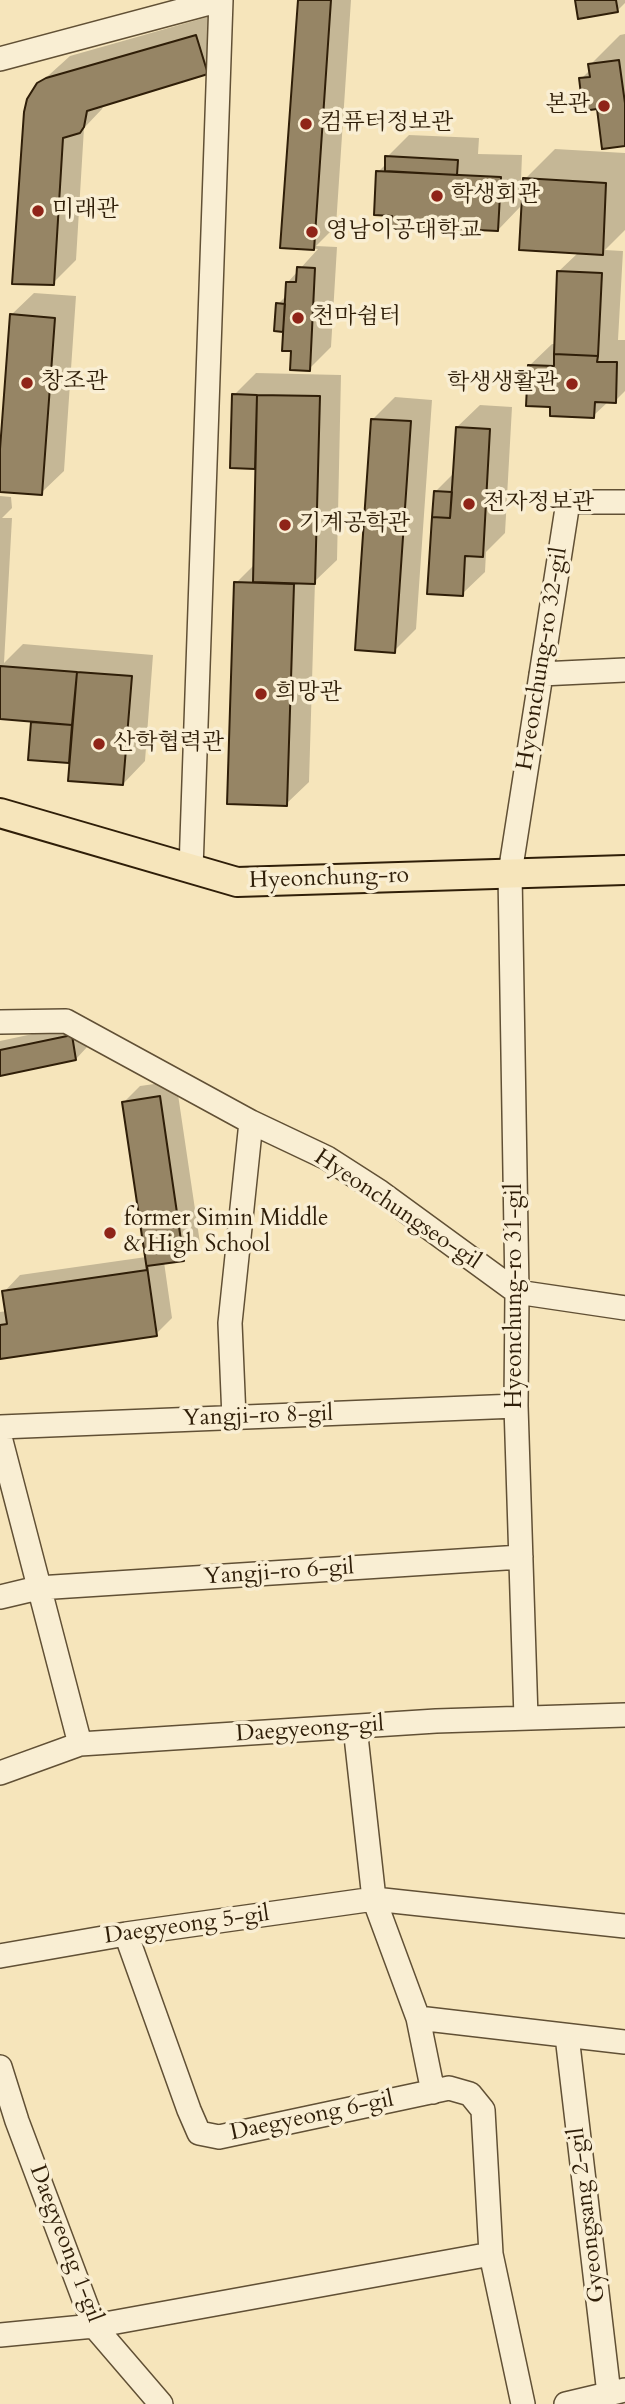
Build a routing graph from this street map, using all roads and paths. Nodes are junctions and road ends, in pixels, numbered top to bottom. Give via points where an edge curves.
1 (0, 60) edge
2 (625, 502) edge
3 (625, 670) edge
4 (541, 674) junction
5 (0, 813) edge
6 (191, 869) junction
7 (625, 870) edge
8 (510, 873) junction
9 (0, 1022) edge
10 (251, 1122) junction
11 (517, 1292) junction
12 (625, 1308) edge
13 (516, 1406) junction
14 (234, 1418) junction
15 (0, 1427) edge
16 (0, 1437) edge
17 (521, 1557) junction
18 (38, 1588) junction
19 (0, 1597) edge
20 (625, 1715) edge
21 (526, 1718) junction
22 (355, 1727) junction
23 (80, 1744) junction
24 (0, 1773) edge
25 (374, 1899) junction
26 (625, 1926) edge
27 (126, 1934) junction
28 (0, 1956) edge
29 (418, 2018) junction
30 (567, 2036) junction
31 (625, 2042) edge
32 (0, 2067) edge
33 (433, 2092) junction
34 (8, 2124) edge
35 (491, 2254) junction
36 (94, 2326) junction
37 (0, 2335) edge
38 (617, 2392) edge
39 (161, 2404) edge
40 (523, 2404) edge
41 (566, 2404) edge

1 - 6 street via 220,0
2 - 4 street, Hyeonchung-ro 32-gil via 568,502
3 - 4 street
4 - 8 street, Hyeonchung-ro 32-gil
5 - 6 main road, Hyeonchung-ro
6 - 8 main road, Hyeonchung-ro via 237,882
7 - 8 main road, Hyeonchung-ro
8 - 11 street, Hyeonchung-ro 31-gil
9 - 10 street, Hyeonchungseo-gil via 66,1021
10 - 11 street, Hyeonchungseo-gil via 327,1158
10 - 14 street via 229,1323
11 - 12 street, Hyeonchungseo-gil
11 - 13 street, Hyeonchung-ro 31-gil
13 - 14 street, Yangji-ro 8-gil
13 - 17 street, Hyeonchung-ro 31-gil
14 - 15 street, Yangji-ro 8-gil
16 - 18 street
17 - 18 street, Yangji-ro 6-gil
17 - 21 street, Hyeonchung-ro 31-gil
18 - 19 street, Yangji-ro 6-gil
18 - 23 street
20 - 21 street, Daegyeong-gil
21 - 22 street, Daegyeong-gil
22 - 23 street, Daegyeong-gil
22 - 25 street
23 - 24 street, Daegyeong-gil
25 - 26 street, Daegyeong 5-gil
25 - 27 street, Daegyeong 5-gil
25 - 29 street
27 - 28 street, Daegyeong 5-gil
27 - 33 street, Daegyeong 6-gil via 199,2133 219,2137
29 - 30 street
29 - 33 street
30 - 31 street
30 - 38 street, Gyeongsang 2-gil
32 - 34 street, Daegyeong 1-gil
33 - 35 street, Daegyeong 6-gil via 449,2088 470,2094 483,2110
34 - 36 street, Daegyeong 1-gil
35 - 36 street
35 - 40 street, Daegyeong 6-gil
36 - 37 street
36 - 39 street, Daegyeong 1-gil
38 - 41 street

